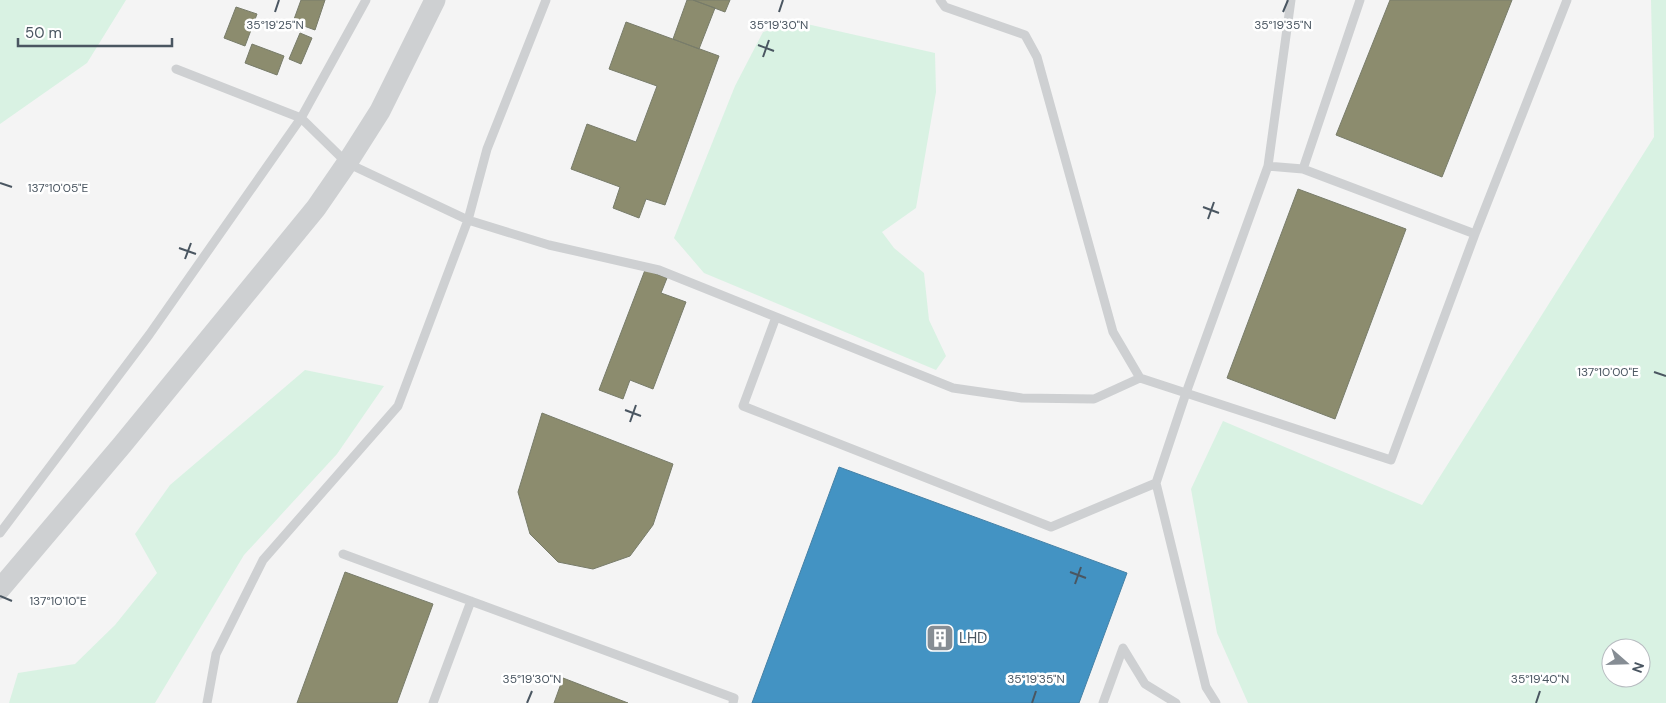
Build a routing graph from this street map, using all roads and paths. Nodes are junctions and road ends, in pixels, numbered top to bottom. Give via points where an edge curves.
1 (366, 0) edge
2 (435, 0) edge
3 (546, 0) edge
4 (940, 0) edge
5 (1291, 0) edge
6 (1360, 0) edge
7 (1567, 0) edge
8 (176, 69) dead end
9 (301, 118) junction
10 (347, 163) junction
11 (1268, 166) junction
12 (1303, 169) junction
13 (468, 220) junction
14 (1475, 234) junction
15 (776, 317) junction
16 (1140, 378) junction
17 (1186, 393) junction
18 (1156, 483) junction
19 (0, 533) edge
20 (343, 554) dead end
21 (0, 589) edge
22 (471, 601) junction
23 (207, 703) edge
24 (433, 703) edge
25 (733, 703) edge
26 (1103, 703) edge
27 (1176, 703) edge
28 (1216, 703) edge

1 - 9 lane
2 - 10 street via 380,111
3 - 13 lane via 487,149
4 - 16 lane via 945,7 1025,35 1037,57 1112,332
5 - 11 lane
6 - 12 lane
7 - 14 lane
8 - 9 lane
9 - 10 lane
9 - 19 lane via 149,335
10 - 13 lane
10 - 21 street via 316,208 260,277
11 - 12 lane
11 - 17 lane
12 - 14 lane
13 - 15 lane via 549,245 660,270
13 - 23 lane via 398,406 263,560 216,654
14 - 17 lane via 1391,460
15 - 16 lane via 953,388 1022,398 1094,400
15 - 18 lane via 743,406 1051,527
16 - 17 lane
17 - 18 lane
18 - 28 lane via 1206,687
20 - 22 lane
22 - 24 lane
22 - 25 lane via 734,698
26 - 27 lane via 1123,648 1145,684

